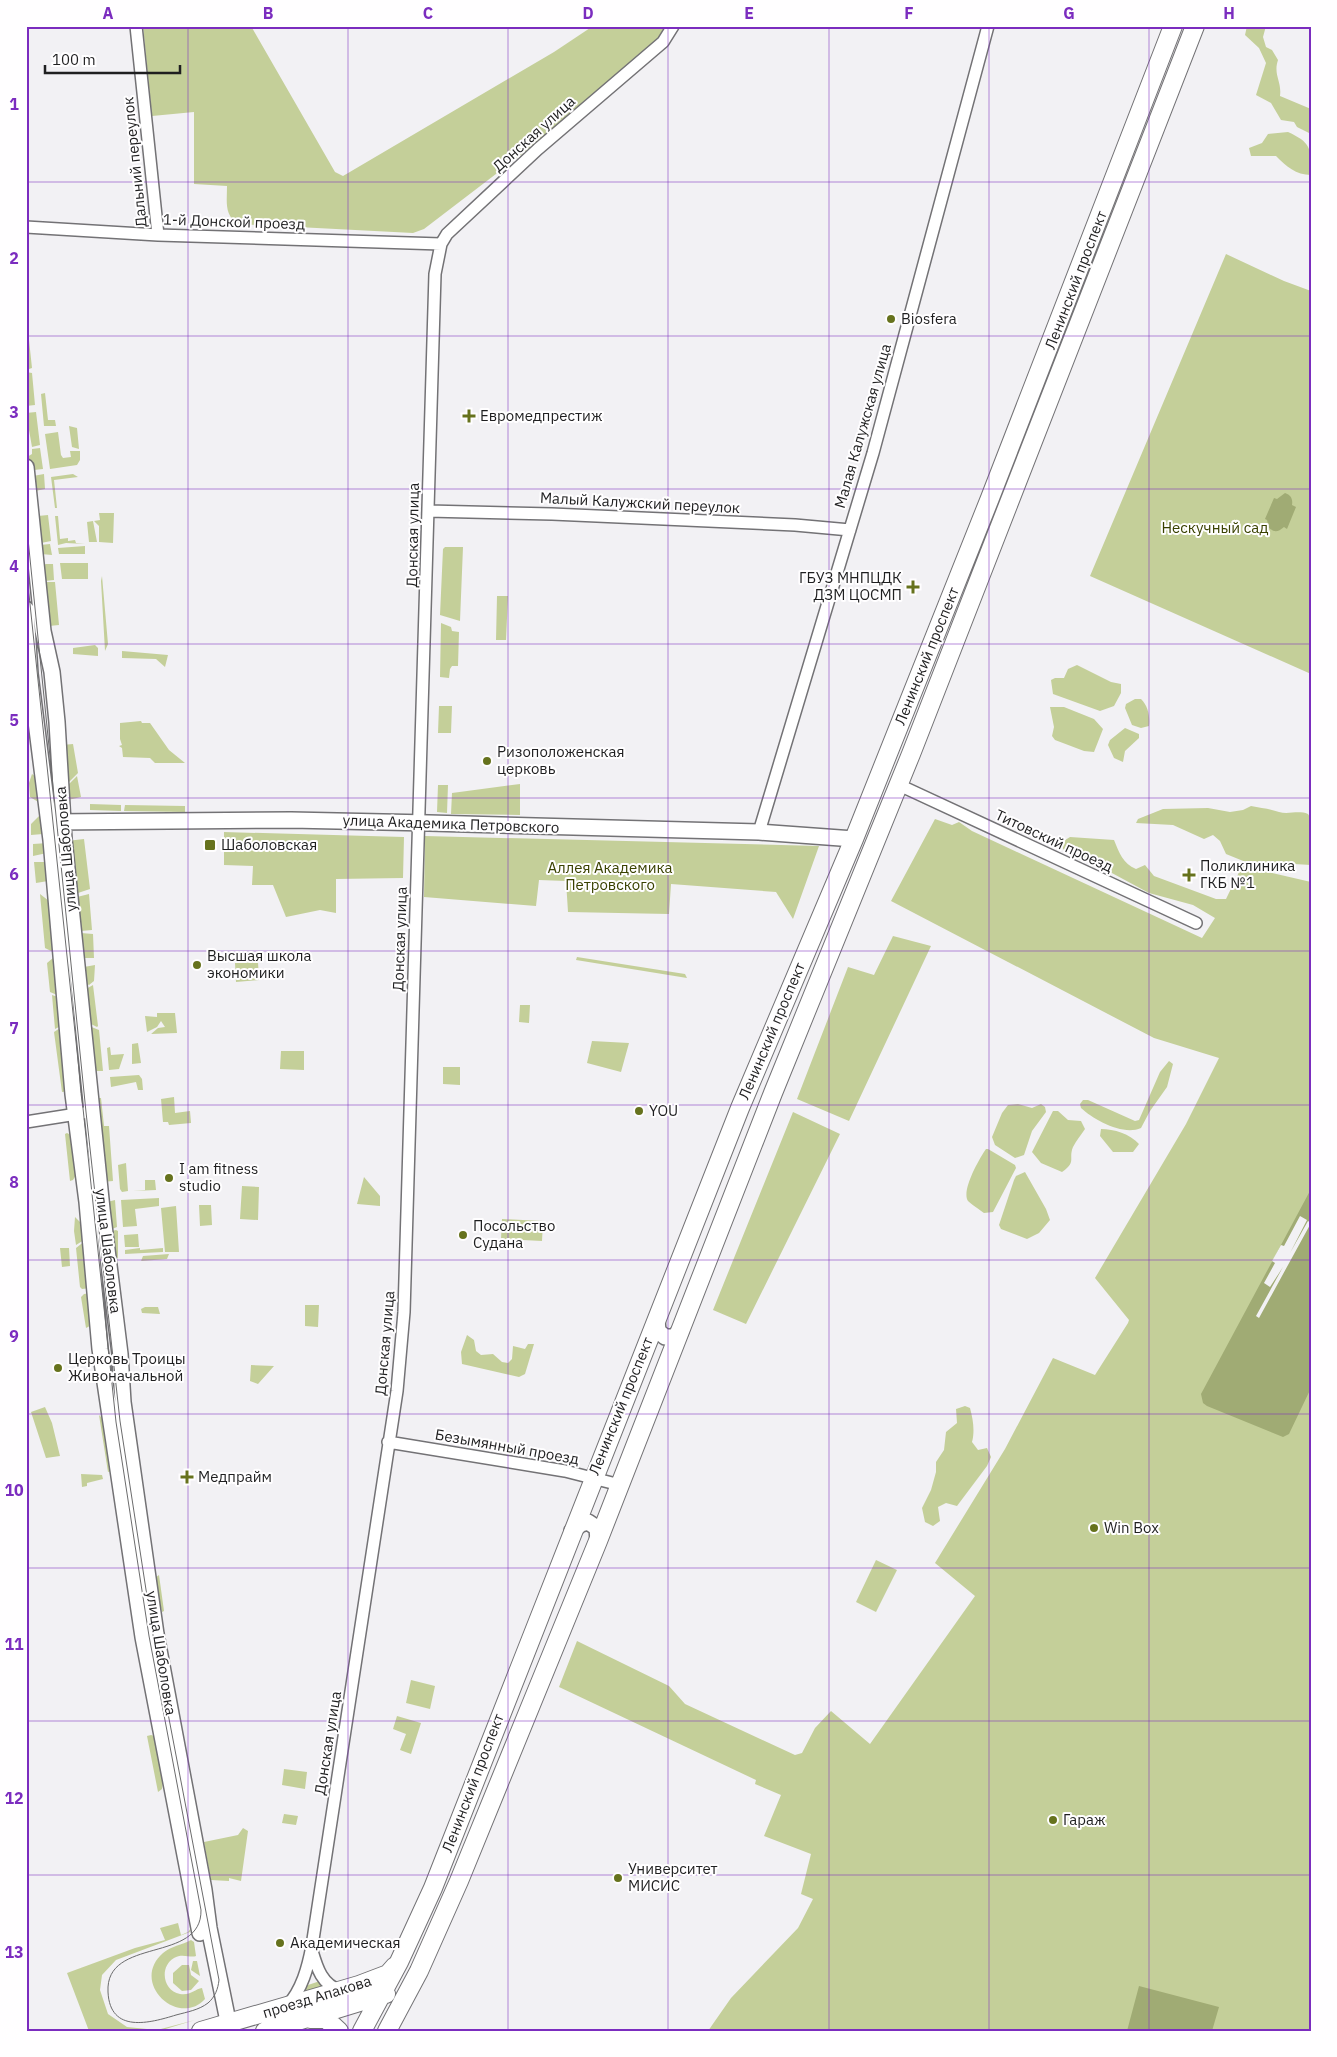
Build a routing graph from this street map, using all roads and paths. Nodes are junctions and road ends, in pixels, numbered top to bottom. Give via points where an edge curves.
1 (136, 26) edge
2 (673, 26) edge
3 (988, 26) edge
4 (1173, 26) edge
5 (1195, 26) edge
6 (26, 227) edge
7 (158, 235) junction
8 (442, 244) junction
9 (26, 467) edge
10 (428, 511) junction
11 (850, 530) junction
12 (26, 609) edge
13 (899, 785) junction
14 (55, 822) junction
15 (419, 823) junction
16 (759, 832) junction
17 (854, 840) junction
18 (1196, 923) dead end
19 (73, 1094) junction
20 (92, 1112) junction
21 (76, 1114) junction
22 (60, 1116) junction
23 (26, 1122) edge
24 (656, 1320) junction
25 (681, 1330) junction
26 (388, 1442) junction
27 (592, 1478) junction
28 (620, 1485) junction
29 (572, 1531) junction
30 (598, 1541) junction
31 (312, 1949) junction
32 (399, 1962) junction
33 (419, 1971) junction
34 (341, 1991) junction
35 (382, 1996) junction
36 (286, 2007) junction
37 (304, 2019) junction
38 (230, 2027) edge
39 (205, 2030) edge
40 (265, 2031) edge
41 (339, 2031) edge
42 (362, 2031) edge
43 (387, 2031) edge

1 - 7 street, Дальний переулок
2 - 8 street, Донская улица via 663,42 474,207 447,234
3 - 11 street, Малая Калужская улица
4 - 17 main road, Ленинский проспект
5 - 13 main road, Ленинский проспект
6 - 7 street, 1-й Донской проезд
7 - 8 street, 1-й Донской проезд
8 - 10 street, Донская улица via 435,274
9 - 14 main road, улица Шаболовка via 43,632 58,722
10 - 11 street, Малый Калужский переулок via 552,514
10 - 15 street, Донская улица
11 - 16 street, Малая Калужская улица
12 - 14 main road, улица Шаболовка via 30,674
13 - 18 street, Титовский проезд
13 - 25 main road, Ленинский проспект via 772,1093
14 - 15 main road, улица Академика Петровского via 291,820
14 - 19 main road, улица Шаболовка
14 - 20 main road, улица Шаболовка
15 - 16 main road, улица Академика Петровского
15 - 26 street, Донская улица via 404,1312
16 - 17 main road, улица Академика Петровского
17 - 24 main road, Ленинский проспект via 765,1045
19 - 21 main road, улица Шаболовка
19 - 22 street via 70,1108
20 - 21 street
20 - 38 main road, улица Шаболовка via 123,1402 156,1634
21 - 22 street
21 - 39 main road, улица Шаболовка via 100,1349 143,1637 217,2009 215,2020
22 - 23 street
24 - 25 main road via 658,1331 665,1337 673,1337
24 - 27 main road, Ленинский проспект
25 - 28 main road, Ленинский проспект
26 - 27 street, Безымянный проезд
26 - 31 street, Донская улица
27 - 28 street, Безымянный проезд
27 - 29 main road, Ленинский проспект
28 - 30 main road, Ленинский проспект
29 - 30 main road via 588,1522 597,1528
29 - 32 main road, Ленинский проспект via 436,1879
30 - 33 main road, Ленинский проспект
31 - 34 street, Донская улица via 319,1973
31 - 36 street, Донская улица via 298,1993
32 - 34 main road, проезд Апакова via 388,1974
32 - 35 main road, Ленинский проспект
33 - 35 main road via 403,1987
33 - 43 main road, Ленинский проспект
34 - 36 main road, проезд Апакова
35 - 37 main road
35 - 42 main road, Ленинский проспект
36 - 38 main road, проезд Апакова
37 - 40 main road
37 - 41 main road via 326,2020
38 - 39 main road, проезд Апакова

